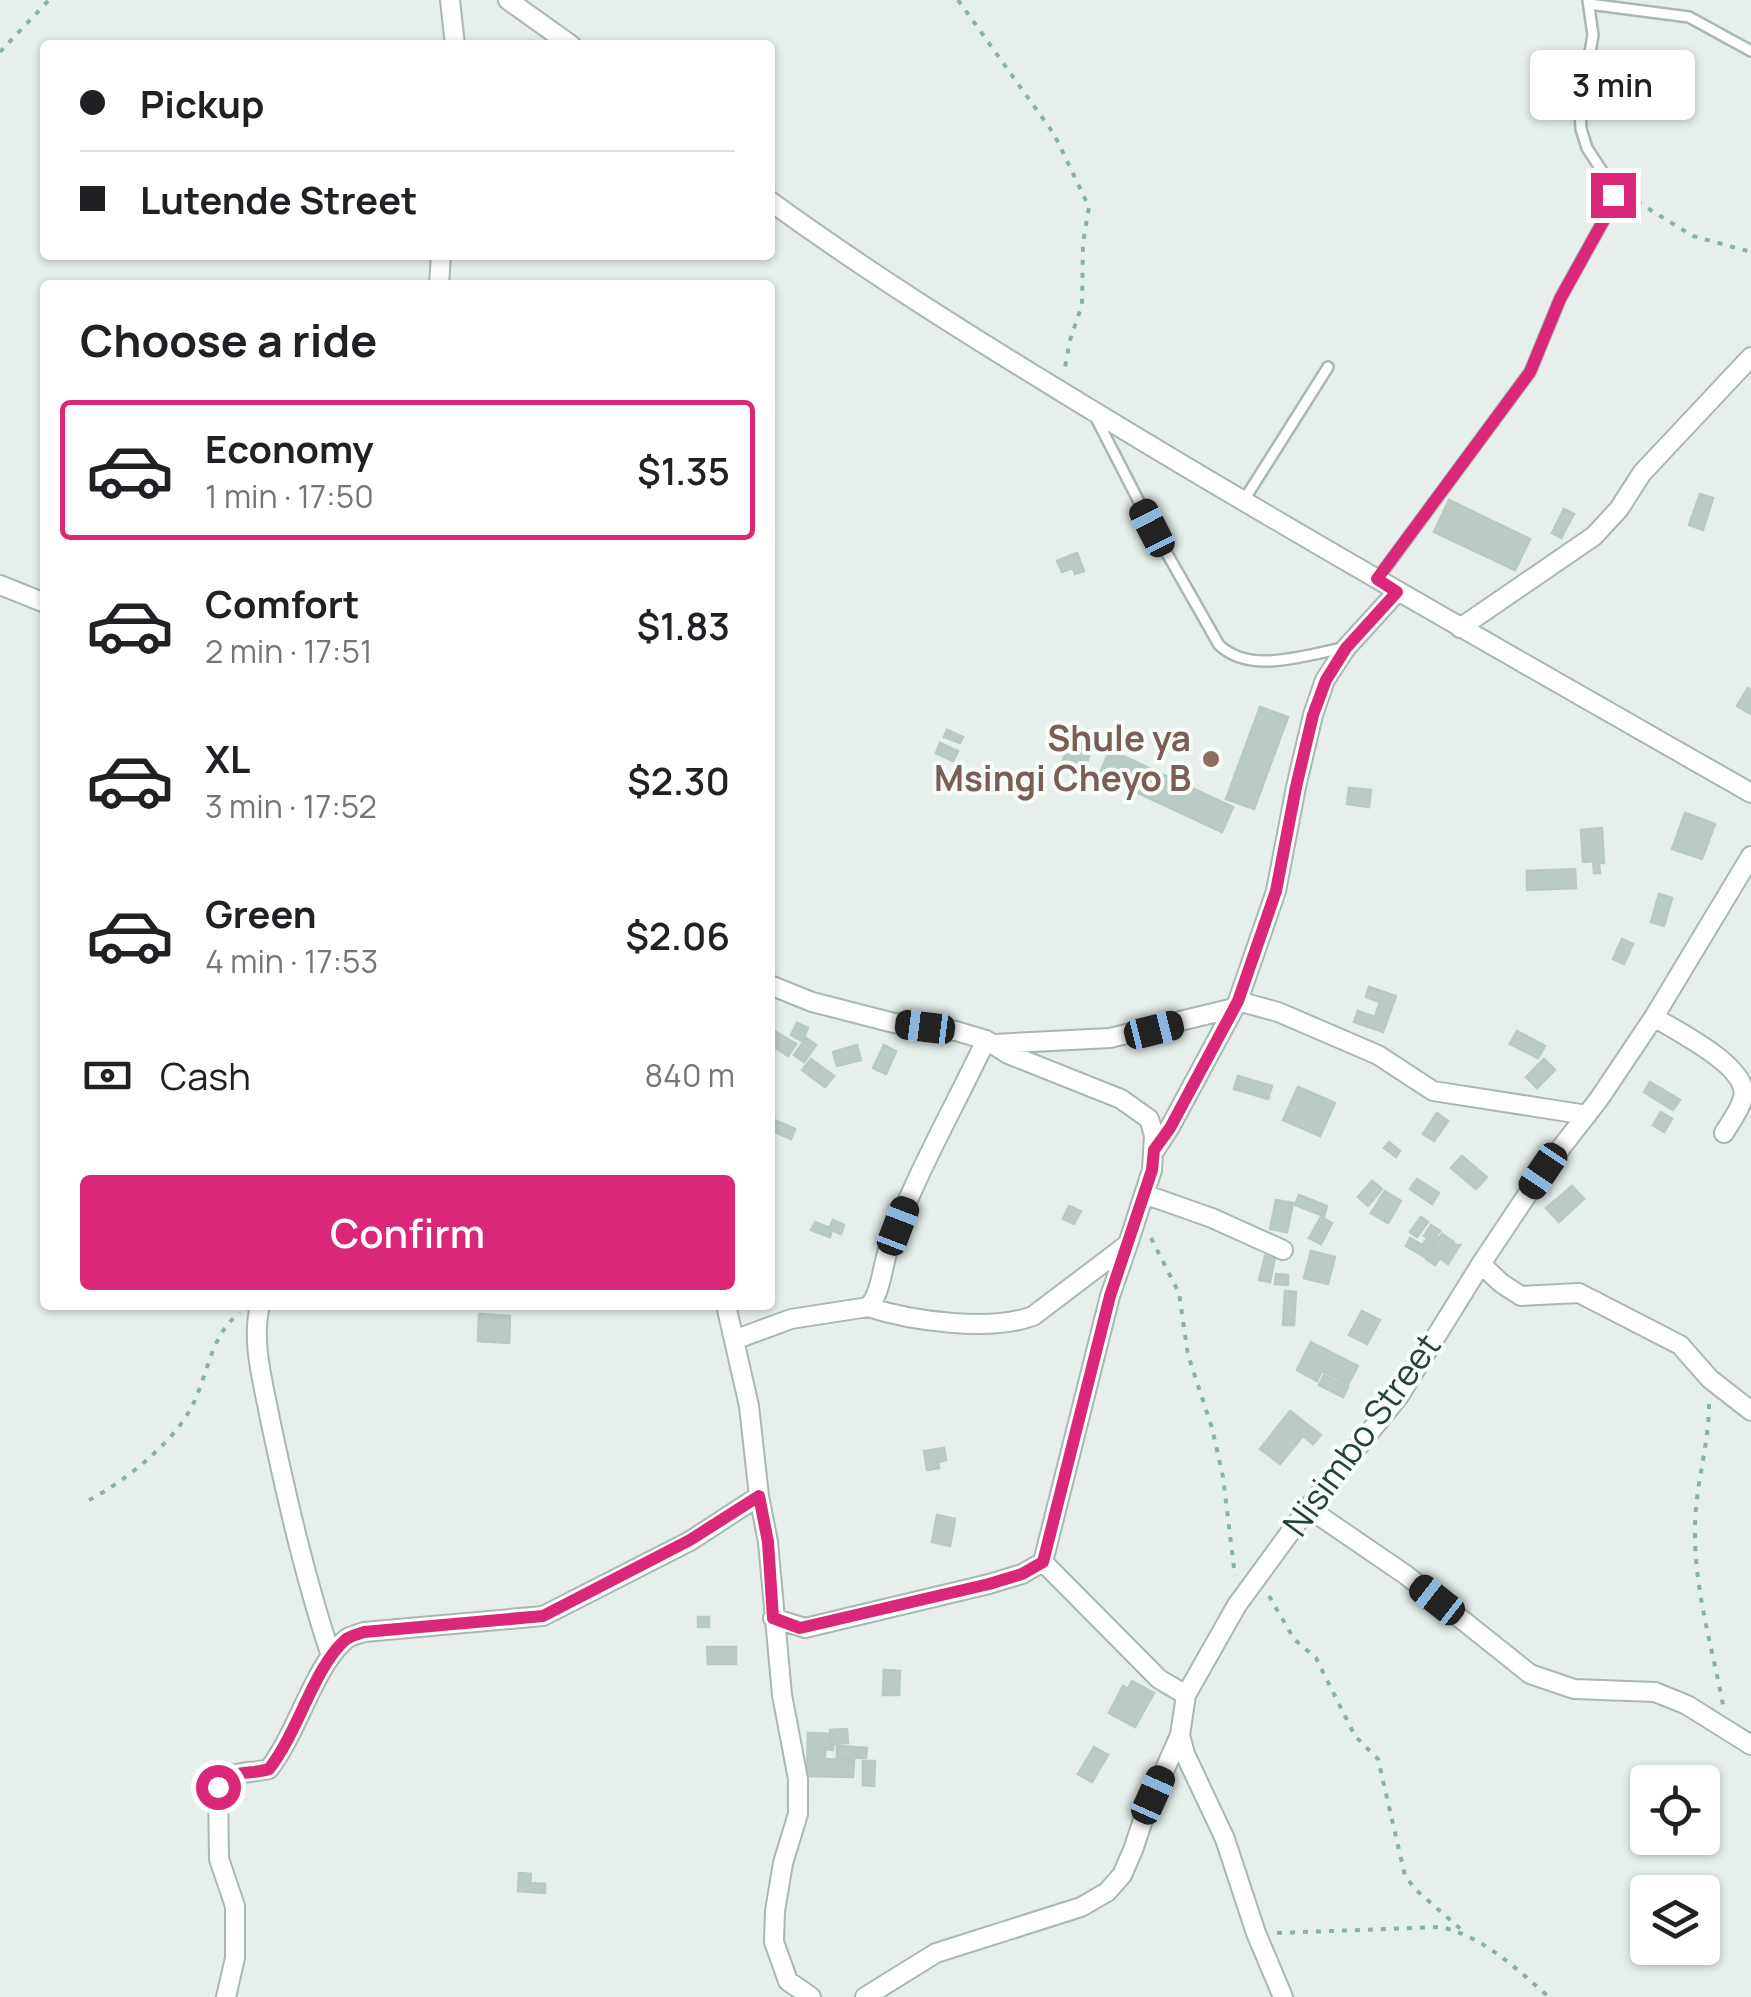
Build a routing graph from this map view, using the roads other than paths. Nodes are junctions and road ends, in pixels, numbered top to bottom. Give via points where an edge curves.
1 (450, 0) edge
2 (508, 0) edge
3 (1589, 2) edge
4 (454, 40) edge
5 (565, 40) edge
6 (1751, 51) edge
7 (775, 205) edge
8 (1751, 357) edge
9 (1328, 367) dead end
10 (1094, 412) junction
11 (1242, 503) junction
12 (1377, 579) junction
13 (0, 584) edge
14 (1397, 592) junction
15 (40, 601) edge
16 (1460, 628) junction
17 (1346, 648) junction
18 (1751, 793) edge
19 (1751, 856) edge
20 (775, 987) edge
21 (1236, 1005) junction
22 (1654, 1017) junction
23 (990, 1042) junction
24 (1587, 1115) junction
25 (1724, 1133) dead end
26 (1154, 1150) junction
27 (1144, 1194) junction
28 (1128, 1244) junction
29 (1283, 1250) dead end
30 (1481, 1264) junction
31 (868, 1308) junction
32 (254, 1310) edge
33 (727, 1310) edge
34 (734, 1340) junction
35 (1751, 1411) edge
36 (759, 1496) junction
37 (1308, 1508) junction
38 (1043, 1562) junction
39 (773, 1618) junction
40 (331, 1656) junction
41 (1186, 1695) junction
42 (1180, 1735) junction
43 (1751, 1745) edge
44 (885, 1991) edge
45 (226, 1997) edge
46 (811, 1997) edge
47 (865, 1997) edge
48 (1283, 1997) edge

1 - 4 street
2 - 5 street
3 - 6 lane via 1689,17
3 - 12 lane via 1592,35 1580,129 1613,188 1606,216 1560,299 1530,372
7 - 10 street via 859,266
8 - 16 street via 1642,473 1594,536
9 - 11 lane
10 - 11 street
10 - 17 lane via 1219,646 1246,662
11 - 12 street
12 - 14 street
13 - 15 street
14 - 16 street
14 - 17 street
16 - 18 street
17 - 21 street via 1313,715 1276,891
19 - 22 street, Nisimbo Street
20 - 23 street via 894,1023
21 - 23 street via 1110,1038
21 - 24 street via 1278,1012 1378,1055 1433,1092
21 - 26 street
22 - 24 street, Nisimbo Street
22 - 25 street via 1740,1078 1743,1099
23 - 26 street via 1139,1109 1149,1119
23 - 31 street via 920,1171
24 - 30 street, Nisimbo Street
26 - 27 street
27 - 28 street
27 - 29 street
28 - 31 street via 1015,1323 897,1317
28 - 38 street
30 - 35 street via 1521,1296 1579,1293 1680,1346
30 - 37 street, Nisimbo Street via 1399,1396
31 - 34 street via 790,1319
32 - 40 street via 305,1578
33 - 34 street
34 - 36 street
36 - 39 street
36 - 40 street via 543,1616 364,1632 345,1638
37 - 41 street, Nisimbo Street via 1238,1605
37 - 43 street via 1530,1674 1574,1689 1655,1692
38 - 39 street via 989,1584 805,1628
38 - 41 street via 1160,1679
39 - 46 street via 799,1802 783,1863 774,1942 788,1981
40 - 45 street via 269,1769 230,1775 218,1787 219,1859 235,1906 235,1958
41 - 42 street, Nisimbo Street
42 - 44 street, Nisimbo Street via 1122,1875 1107,1892 1081,1907 936,1953
42 - 48 street
44 - 47 street, Nisimbo Street

